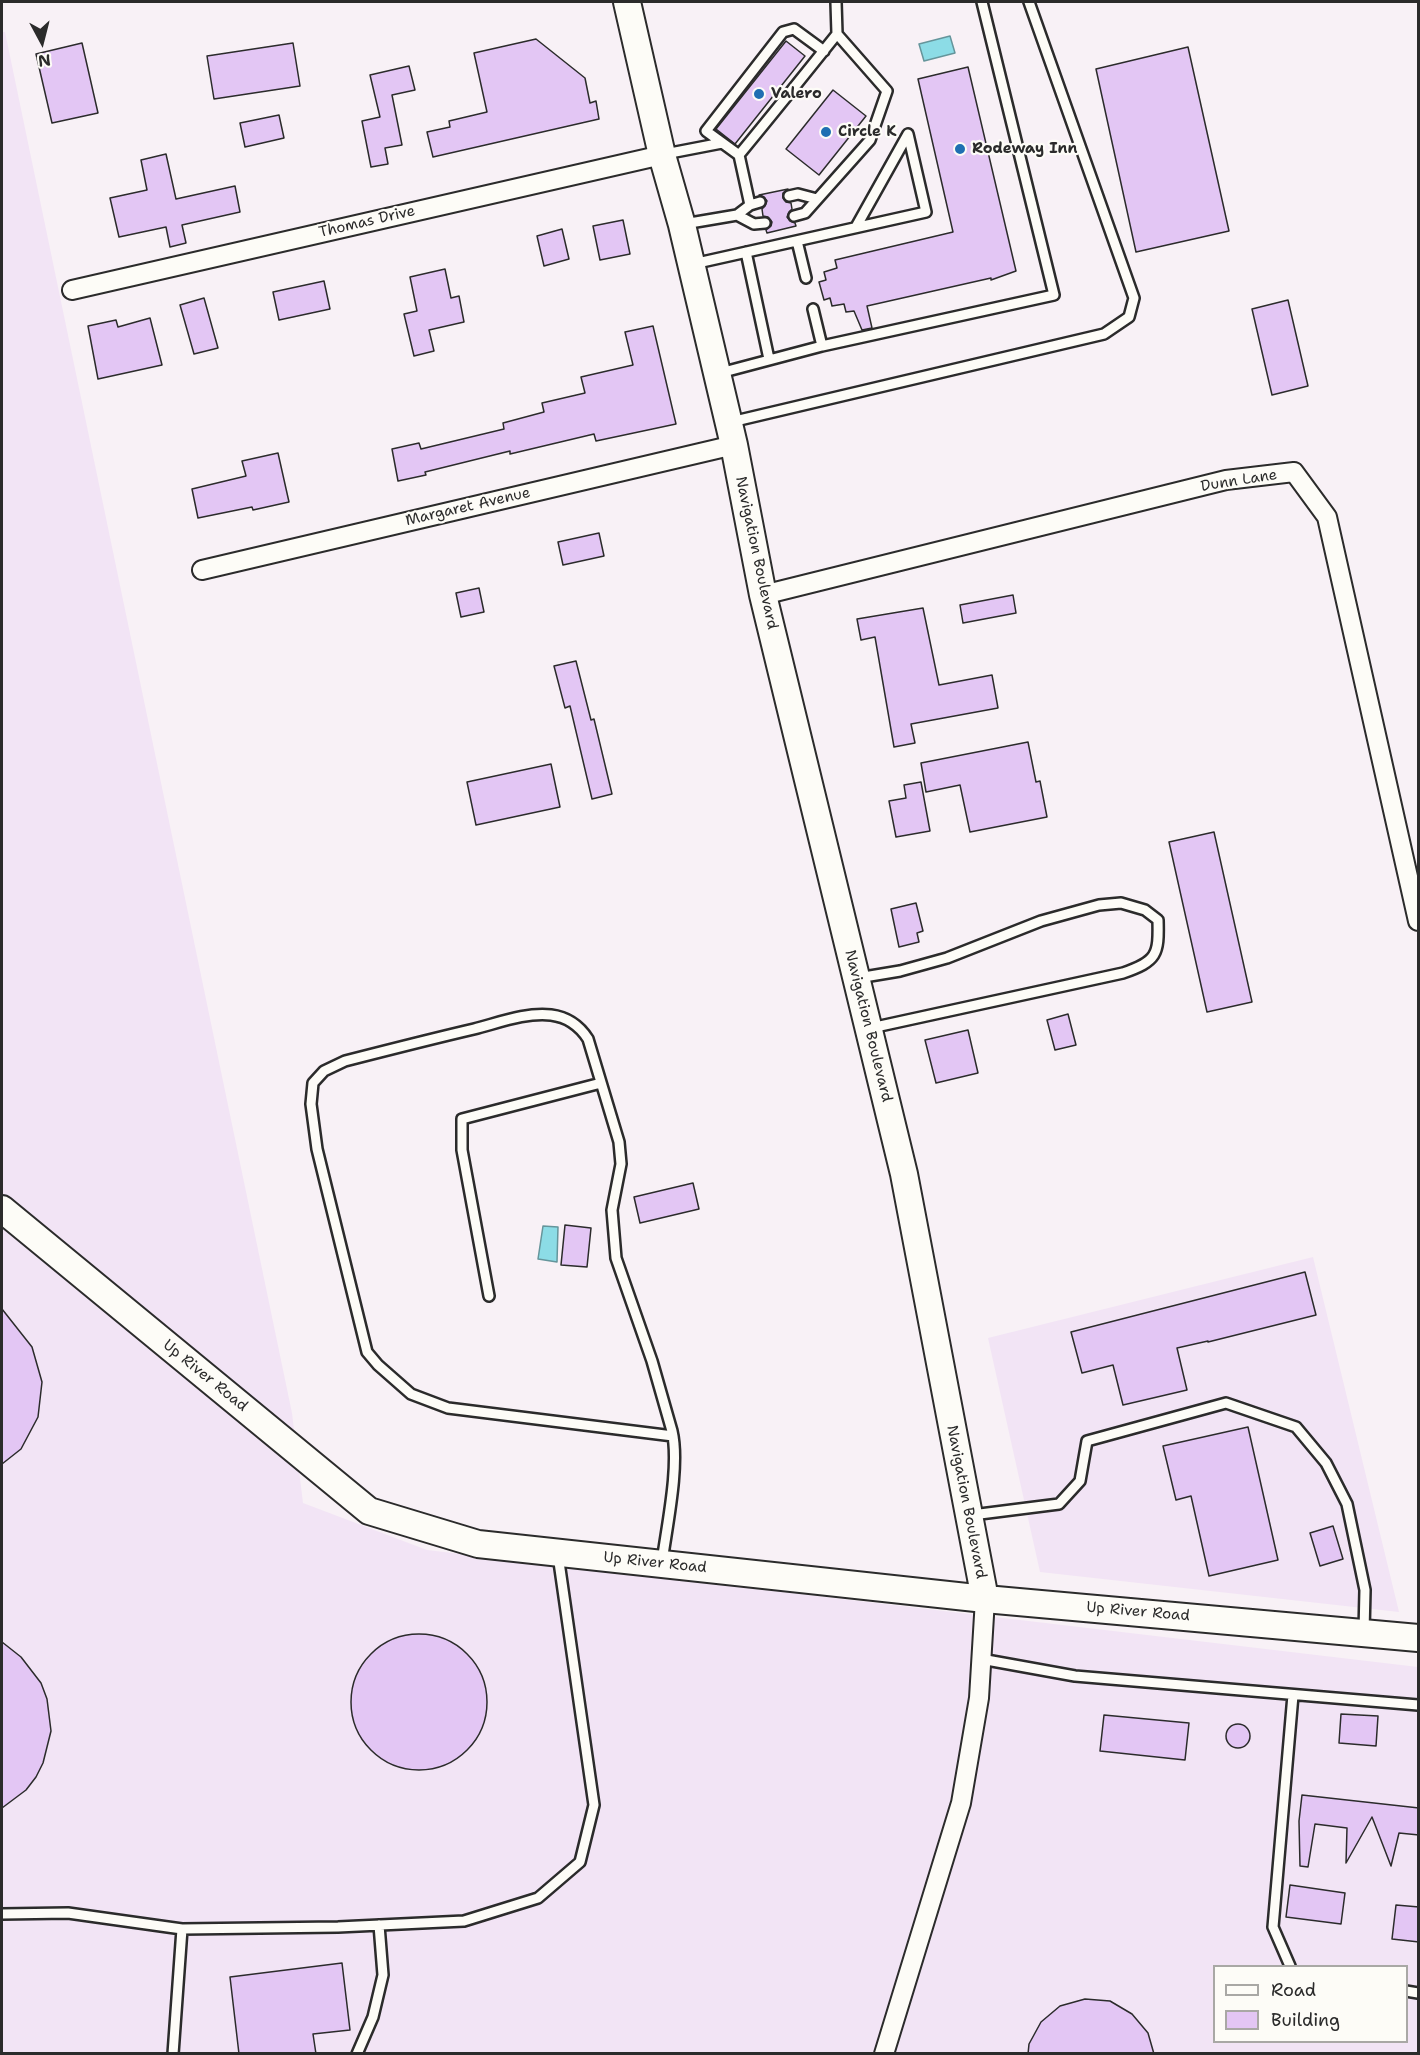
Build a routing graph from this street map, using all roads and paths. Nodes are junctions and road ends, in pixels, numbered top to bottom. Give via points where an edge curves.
1 (627, 2) edge
2 (836, 2) edge
3 (982, 2) edge
4 (1029, 2) edge
5 (837, 34) junction
6 (824, 51) junction
7 (791, 74) dead end
8 (800, 81) junction
9 (777, 91) dead end
10 (786, 98) junction
11 (764, 107) dead end
12 (772, 114) junction
13 (722, 143) junction
14 (662, 155) junction
15 (739, 155) junction
16 (789, 196) dead end
17 (817, 199) junction
18 (760, 202) dead end
19 (750, 205) junction
20 (737, 215) junction
21 (794, 216) dead end
22 (765, 223) dead end
23 (682, 225) junction
24 (856, 227) junction
25 (797, 241) junction
26 (746, 252) junction
27 (690, 265) junction
28 (806, 278) dead end
29 (72, 290) dead end
30 (813, 309) dead end
31 (822, 346) junction
32 (769, 359) junction
33 (717, 374) junction
34 (731, 434) junction
35 (202, 570) dead end
36 (763, 595) junction
37 (1419, 921) edge
38 (856, 978) junction
39 (868, 1029) junction
40 (601, 1083) junction
41 (2, 1209) edge
42 (489, 1296) dead end
43 (673, 1436) junction
44 (969, 1515) junction
45 (557, 1552) junction
46 (662, 1564) junction
47 (984, 1599) junction
48 (1364, 1632) junction
49 (1419, 1638) edge
50 (981, 1659) junction
51 (1293, 1695) junction
52 (1419, 1705) edge
53 (2, 1914) edge
54 (379, 1925) junction
55 (182, 1929) junction
56 (1290, 1965) edge
57 (173, 2054) edge
58 (357, 2054) edge
59 (884, 2054) edge

1 - 14 street, Navigation Boulevard
2 - 5 lane
3 - 31 lane via 1054,295
4 - 34 lane via 1134,298 1129,317 1104,334
5 - 6 lane
5 - 17 lane via 887,91 870,140
6 - 8 lane
6 - 13 lane via 794,29 783,32 742,91 706,131
7 - 8 lane
8 - 10 lane
9 - 10 lane
10 - 12 lane
11 - 12 lane
12 - 15 lane via 754,128
13 - 14 lane
13 - 15 lane
14 - 23 street, Navigation Boulevard
14 - 29 street, Thomas Drive
15 - 19 lane
16 - 17 lane
17 - 21 lane via 805,213
18 - 19 lane
19 - 20 lane
20 - 22 lane via 754,224
20 - 23 lane
23 - 27 street, Navigation Boulevard
24 - 24 lane via 926,212 908,134 868,207
24 - 25 lane
25 - 26 lane
25 - 28 lane
26 - 27 lane
26 - 32 lane
27 - 33 street, Navigation Boulevard
30 - 31 lane
31 - 32 lane
32 - 33 lane
33 - 34 street, Navigation Boulevard
34 - 35 street, Margaret Avenue
34 - 36 street, Navigation Boulevard
36 - 37 street, Dunn Lane via 1226,480 1294,472 1327,517
36 - 38 street, Navigation Boulevard
38 - 39 street, Navigation Boulevard
38 - 39 lane via 947,958 1041,921 1099,905 1121,903 1145,910 1158,920 1158,943 1153,957 1142,966
39 - 44 street, Navigation Boulevard via 904,1174
40 - 42 lane via 462,1119 462,1150
40 - 43 lane via 619,1142 621,1164 612,1210 616,1258
40 - 43 lane via 588,1039 580,1027 552,1015 508,1020 345,1061 324,1071 313,1083 311,1104 317,1149 367,1352 411,1394 448,1408
41 - 45 street, Up River Road via 369,1510 478,1544
43 - 46 lane via 674,1468
44 - 47 street, Navigation Boulevard
44 - 48 lane via 1059,1504 1080,1481 1087,1441 1226,1403 1294,1426 1326,1463 1347,1504 1365,1590
45 - 46 street, Up River Road
45 - 54 lane via 594,1805 580,1862 538,1898 464,1922
46 - 47 street, Up River Road
47 - 48 street, Up River Road
47 - 50 street, Navigation Boulevard
48 - 49 street, Up River Road
50 - 51 lane via 1075,1676
50 - 59 street, Navigation Boulevard via 979,1698 961,1803
51 - 52 lane
51 - 56 lane via 1273,1926
53 - 55 lane via 68,1913
54 - 55 lane
54 - 58 lane via 382,1975 373,2017
55 - 57 lane

